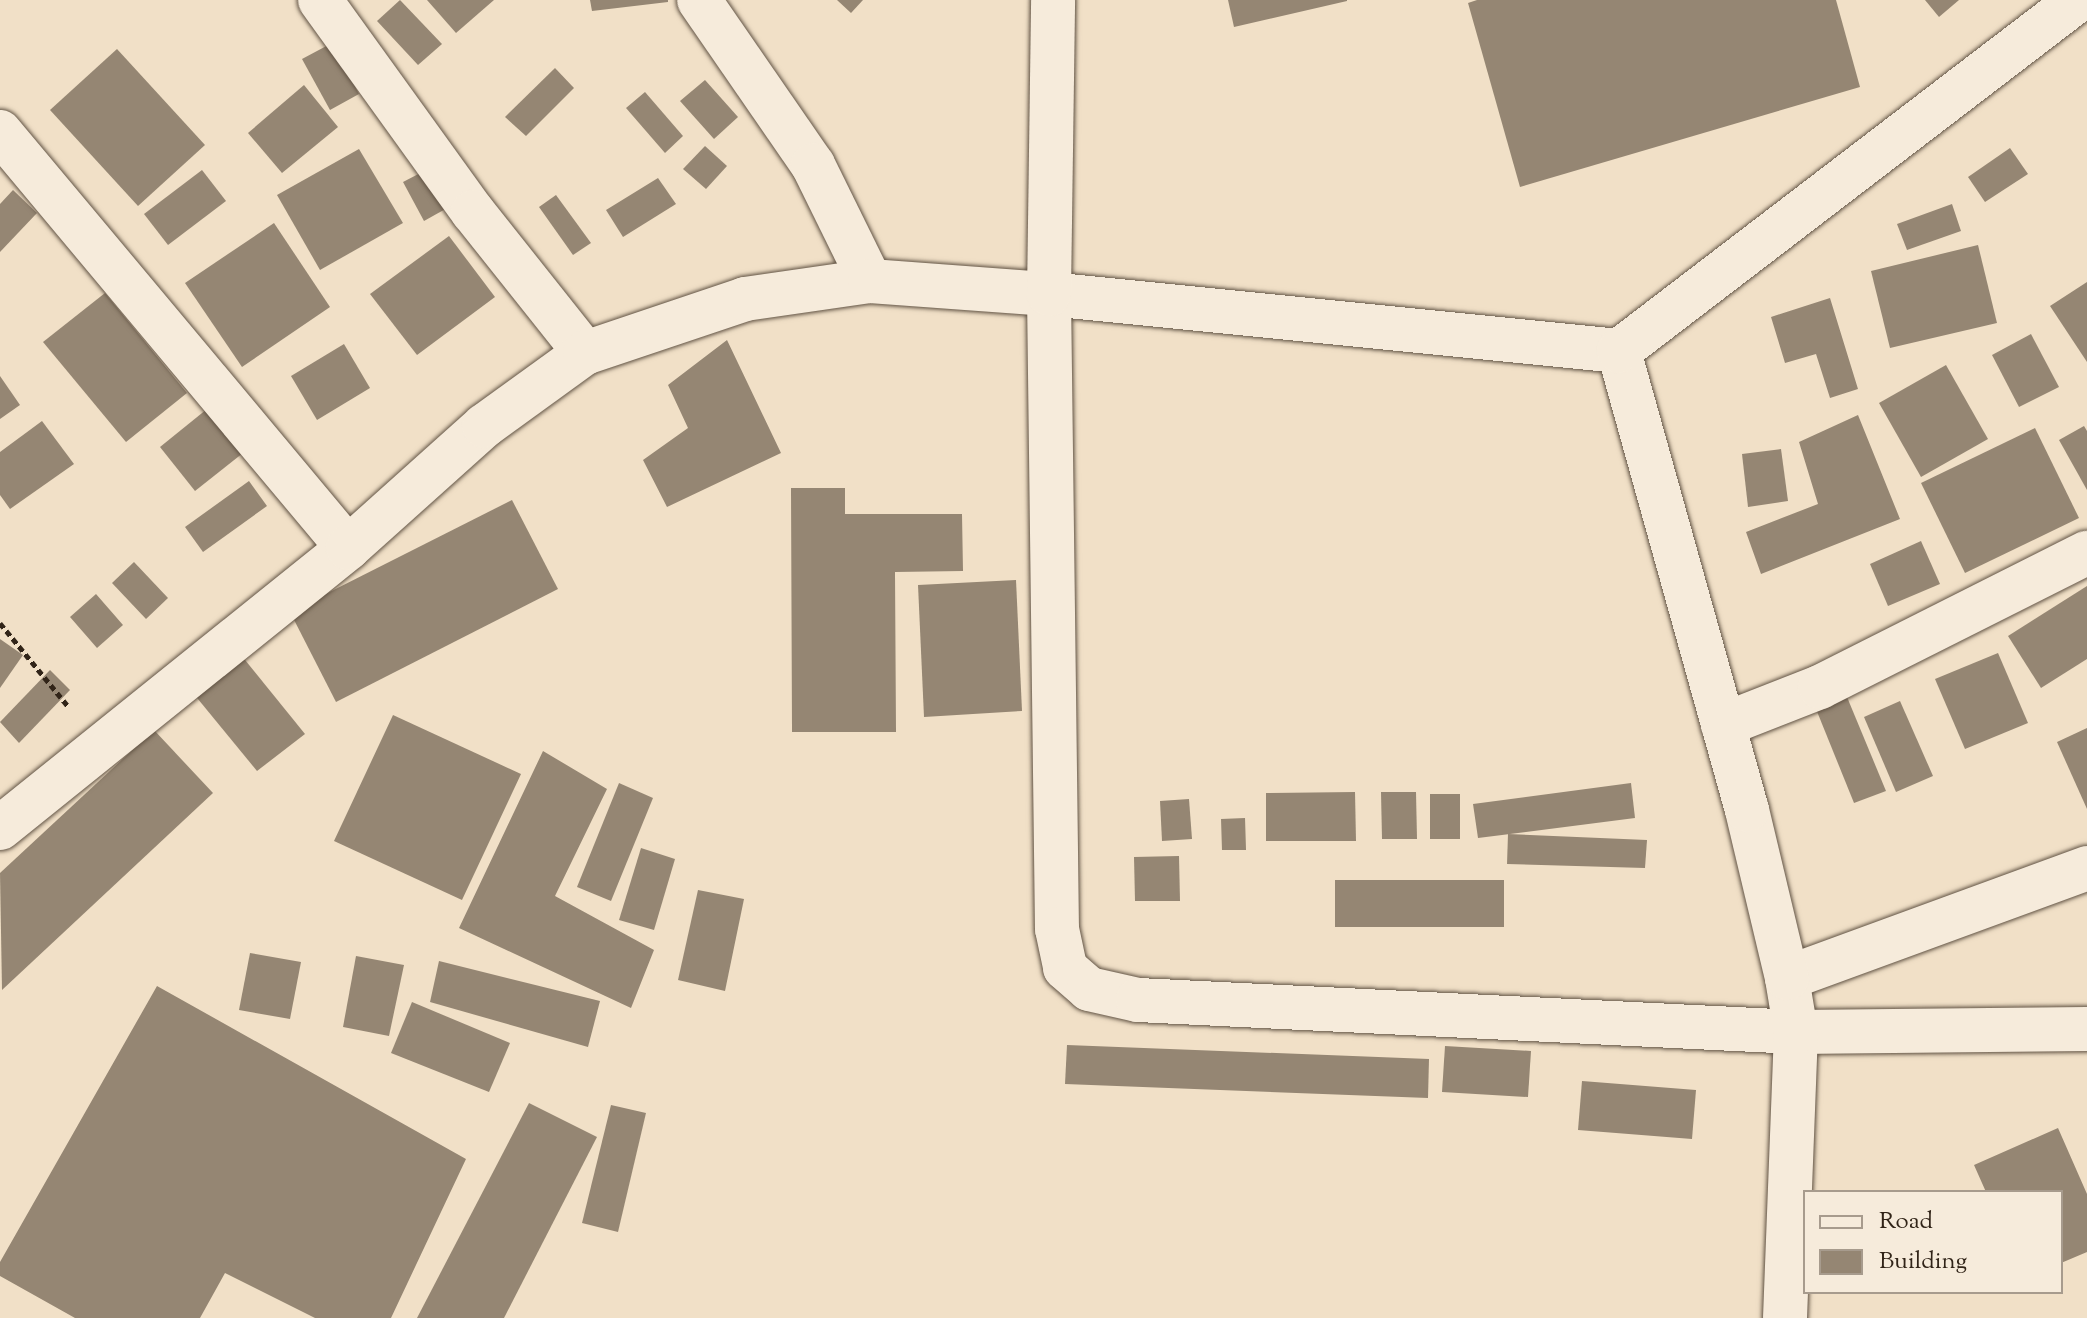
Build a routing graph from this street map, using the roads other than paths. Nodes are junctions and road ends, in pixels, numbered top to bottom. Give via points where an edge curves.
1 (320, 0) edge
2 (699, 0) edge
3 (1053, 0) edge
4 (2062, 5) edge
5 (0, 132) edge
6 (870, 281) junction
7 (1049, 294) junction
8 (1619, 351) junction
9 (585, 353) junction
10 (348, 548) junction
11 (2087, 553) edge
12 (1723, 725) junction
13 (0, 828) edge
14 (2087, 868) edge
15 (1787, 978) junction
16 (2087, 1029) edge
17 (1796, 1032) junction
18 (1785, 1318) edge

1 - 9 street via 473,212
2 - 6 street via 813,165
3 - 7 street
4 - 8 street
5 - 10 street
6 - 7 street
6 - 9 street via 745,299
7 - 8 street
7 - 17 street via 1057,929 1065,968 1089,989 1138,1000
8 - 12 street
9 - 10 street via 484,426
10 - 13 street
11 - 12 street via 1820,687
12 - 15 street
14 - 15 street
15 - 17 street
16 - 17 street
17 - 18 street

